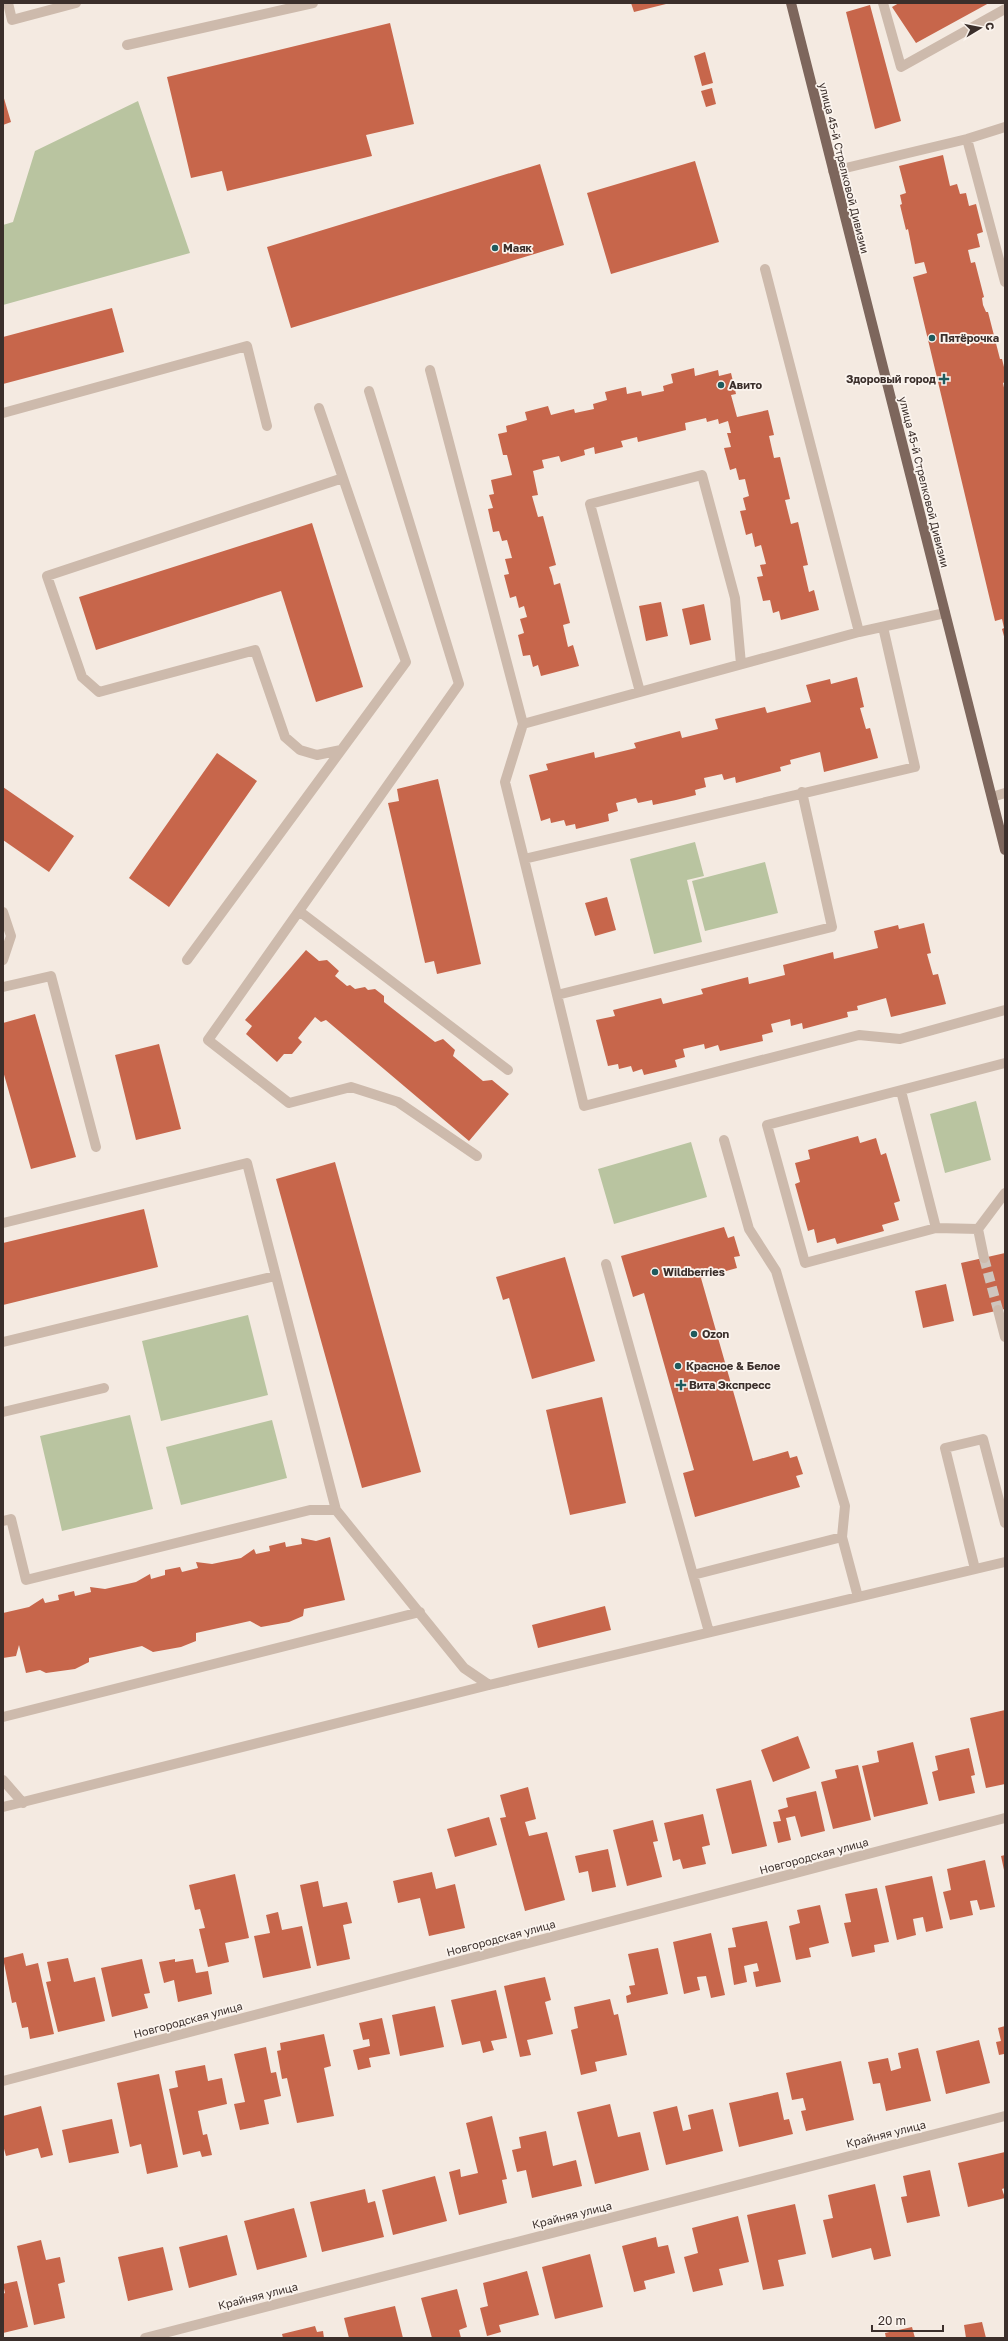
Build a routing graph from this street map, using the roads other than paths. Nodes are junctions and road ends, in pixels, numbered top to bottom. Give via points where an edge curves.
1 (8, 3) edge
2 (76, 3) edge
3 (313, 3) edge
4 (791, 3) edge
5 (882, 3) edge
6 (1005, 9) edge
7 (127, 45) dead end
8 (1005, 128) edge
9 (967, 139) junction
10 (833, 171) junction
11 (765, 269) dead end
12 (1005, 282) edge
13 (430, 370) dead end
14 (369, 391) dead end
15 (319, 408) dead end
16 (3, 413) edge
17 (267, 426) dead end
18 (343, 478) junction
19 (945, 613) junction
20 (883, 627) junction
21 (859, 632) junction
22 (741, 664) junction
23 (640, 692) junction
24 (523, 724) junction
25 (341, 750) junction
26 (802, 792) junction
27 (1005, 793) edge
28 (992, 796) junction
29 (1005, 850) edge
30 (524, 859) junction
31 (299, 911) junction
32 (3, 912) edge
33 (3, 960) edge
34 (187, 960) dead end
35 (3, 987) edge
36 (557, 995) junction
37 (1005, 1010) edge
38 (1005, 1064) edge
39 (508, 1070) dead end
40 (901, 1091) junction
41 (724, 1140) dead end
42 (96, 1147) dead end
43 (477, 1156) dead end
44 (1005, 1193) edge
45 (3, 1223) edge
46 (936, 1228) junction
47 (978, 1229) junction
48 (984, 1258) tunnel mouth
49 (606, 1264) dead end
50 (275, 1276) junction
51 (998, 1310) tunnel mouth
52 (1005, 1337) edge
53 (3, 1342) edge
54 (104, 1388) dead end
55 (3, 1412) edge
56 (336, 1510) junction
57 (3, 1521) edge
58 (1005, 1523) edge
59 (842, 1537) junction
60 (1005, 1562) edge
61 (975, 1568) junction
62 (693, 1575) junction
63 (858, 1596) junction
64 (420, 1612) junction
65 (709, 1632) junction
66 (488, 1684) junction
67 (3, 1717) edge
68 (3, 1780) edge
69 (23, 1803) junction
70 (3, 1807) edge
71 (1005, 1818) edge
72 (3, 2081) edge
73 (1005, 2116) edge
74 (145, 2338) edge

1 - 2 street via 12,20
3 - 7 street
4 - 10 main road, улица 45-й Стрелковой Дивизии
5 - 6 street via 901,67
8 - 9 street
9 - 10 street
9 - 12 street
10 - 19 main road, улица 45-й Стрелковой Дивизии
11 - 21 street
13 - 24 street
14 - 31 street via 459,684
15 - 18 street
16 - 17 street via 247,346
18 - 25 street via 406,662
18 - 25 street via 47,576 82,677 99,692 255,650 286,738 300,750 317,755
19 - 20 street
19 - 28 main road, улица 45-й Стрелковой Дивизии
20 - 21 street
20 - 26 street via 915,767
21 - 22 street
22 - 23 street
22 - 23 street via 735,598 702,474 590,504
23 - 24 street
24 - 30 street via 505,782
25 - 34 street
26 - 30 street
26 - 36 street via 832,927
27 - 28 street
28 - 29 main road, улица 45-й Стрелковой Дивизии
30 - 36 street
31 - 39 street
31 - 43 street via 208,1040 289,1103 351,1087 398,1102
32 - 33 street via 11,936
35 - 42 street via 51,976
36 - 37 street via 584,1106 859,1035 900,1039
38 - 40 street
40 - 46 street
40 - 46 street via 767,1125 805,1263
41 - 59 street via 749,1229 779,1279 845,1506
44 - 47 street
45 - 50 street via 247,1162
46 - 47 street
47 - 48 street
49 - 62 street
50 - 53 street
50 - 56 street
51 - 52 street
54 - 55 street
56 - 57 street via 310,1510 26,1580 11,1519
56 - 64 street
58 - 61 street via 983,1439 945,1448
59 - 62 street
59 - 63 street
60 - 61 street
61 - 63 street
62 - 65 street
63 - 65 street
64 - 66 street via 464,1668
64 - 67 street
65 - 66 street
66 - 69 street
68 - 69 street
69 - 70 street
71 - 72 street, Новгородская улица
73 - 74 street, Крайняя улица

